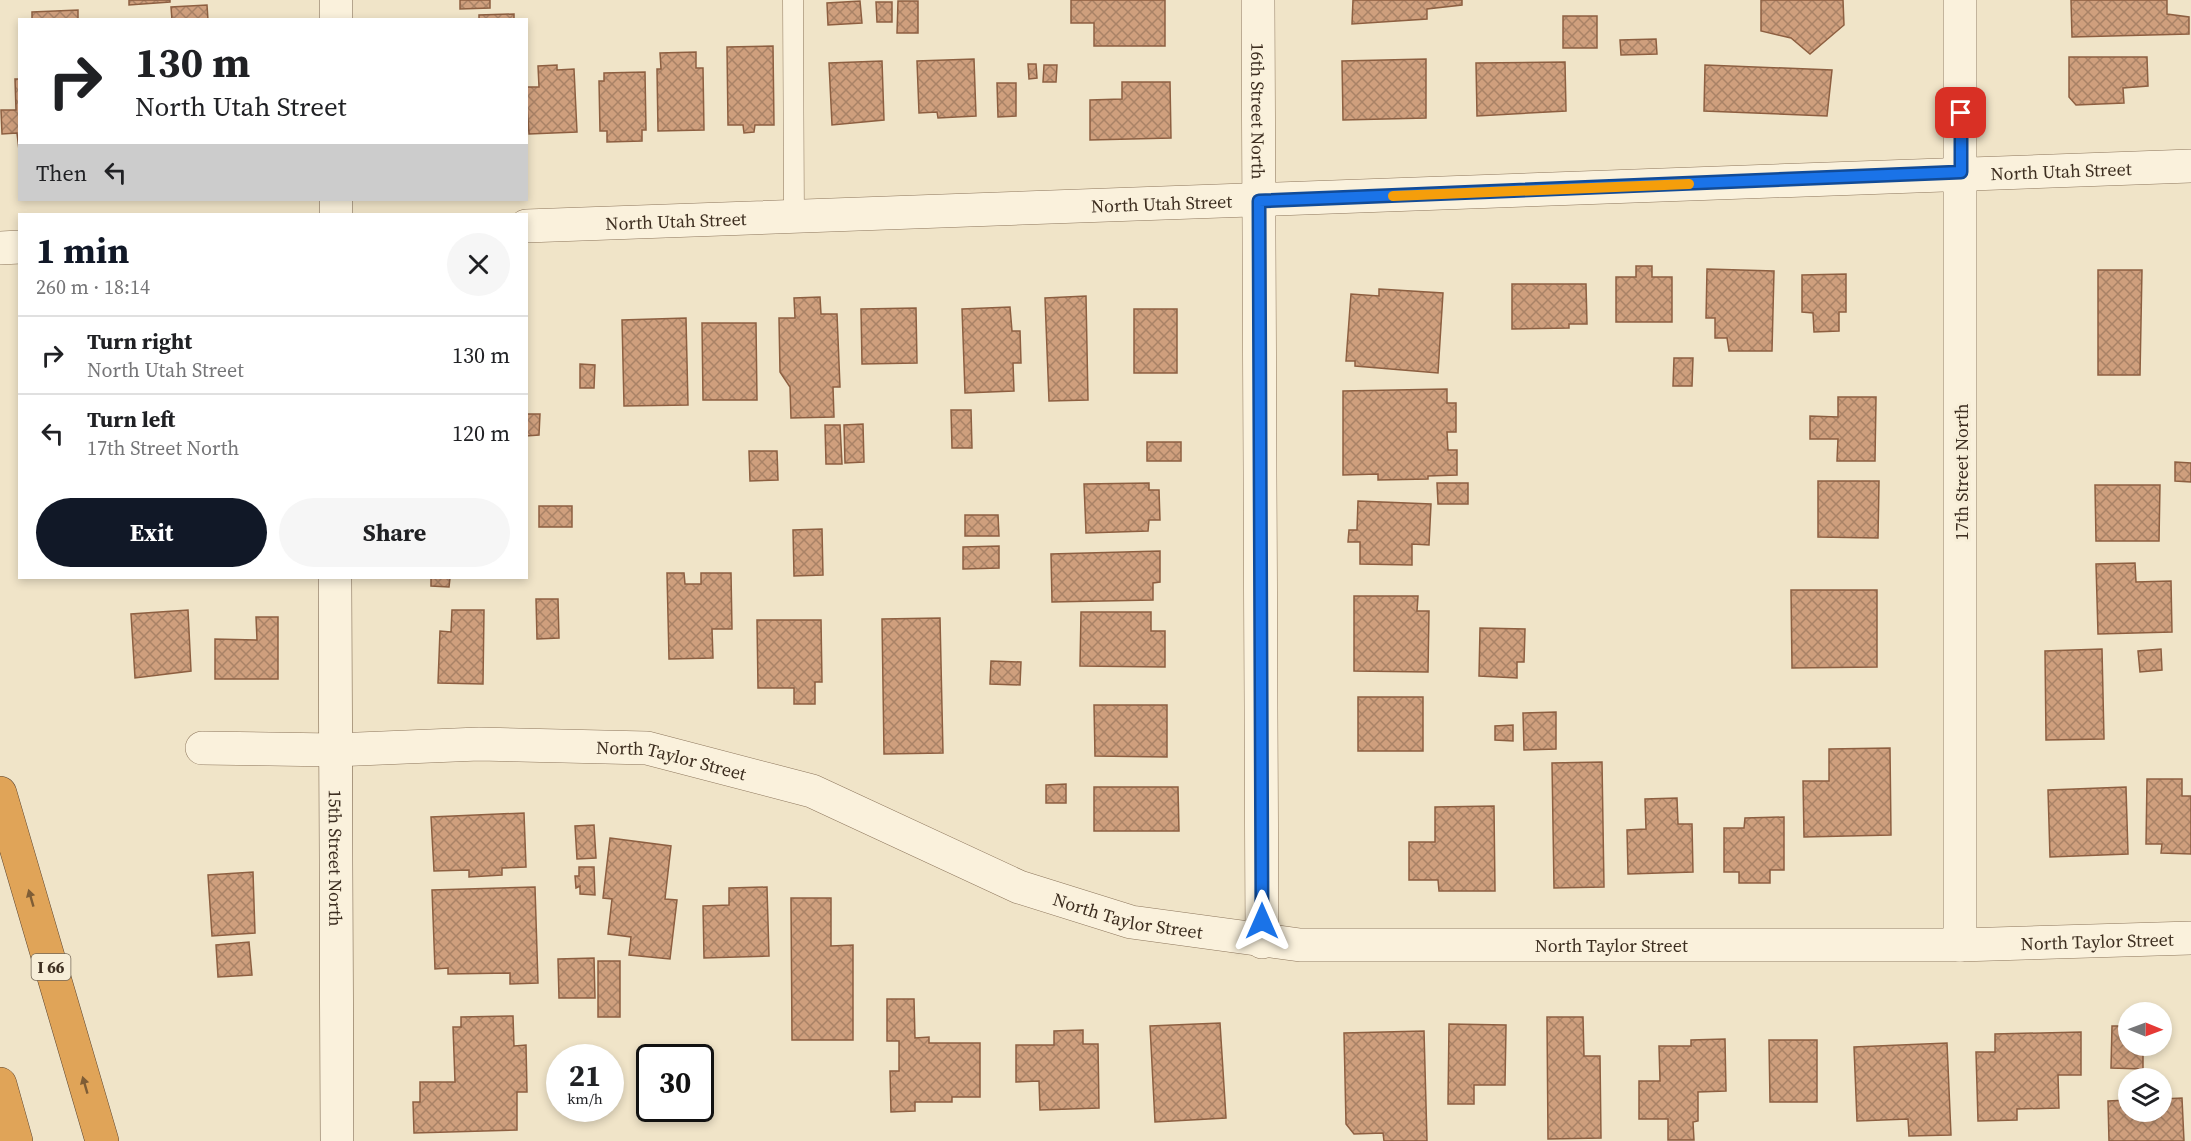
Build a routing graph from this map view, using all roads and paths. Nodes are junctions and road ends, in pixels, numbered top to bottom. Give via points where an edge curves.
1 (336, 0) edge
2 (793, 0) edge
3 (1258, 0) edge
4 (1960, 0) edge
5 (336, 18) edge
6 (2191, 166) edge
7 (1961, 172) junction
8 (1259, 201) junction
9 (794, 218) junction
10 (528, 226) edge
11 (0, 248) edge
12 (18, 248) edge
13 (334, 579) edge
14 (202, 748) dead end
15 (334, 750) junction
16 (0, 793) edge
17 (2191, 938) edge
18 (1262, 942) junction
19 (1960, 945) junction
20 (0, 1084) edge
21 (16, 1141) edge
22 (102, 1141) edge
23 (337, 1141) edge

1 - 5 street
2 - 9 lane
3 - 8 street, 16th Street North
4 - 7 street, 17th Street North
6 - 7 street, North Utah Street
7 - 8 street, North Utah Street
7 - 19 street, 17th Street North
8 - 9 street, North Utah Street
8 - 18 street, 16th Street North
9 - 10 street, North Utah Street
11 - 12 street
13 - 15 street, 15th Street North
14 - 15 street, North Taylor Street
15 - 18 street, North Taylor Street via 479,744 647,748 812,791 1019,887 1131,922
15 - 23 street, 15th Street North
22 -> 16 highway, I 66
17 - 19 street, North Taylor Street
18 - 19 street, North Taylor Street
20 - 21 highway

